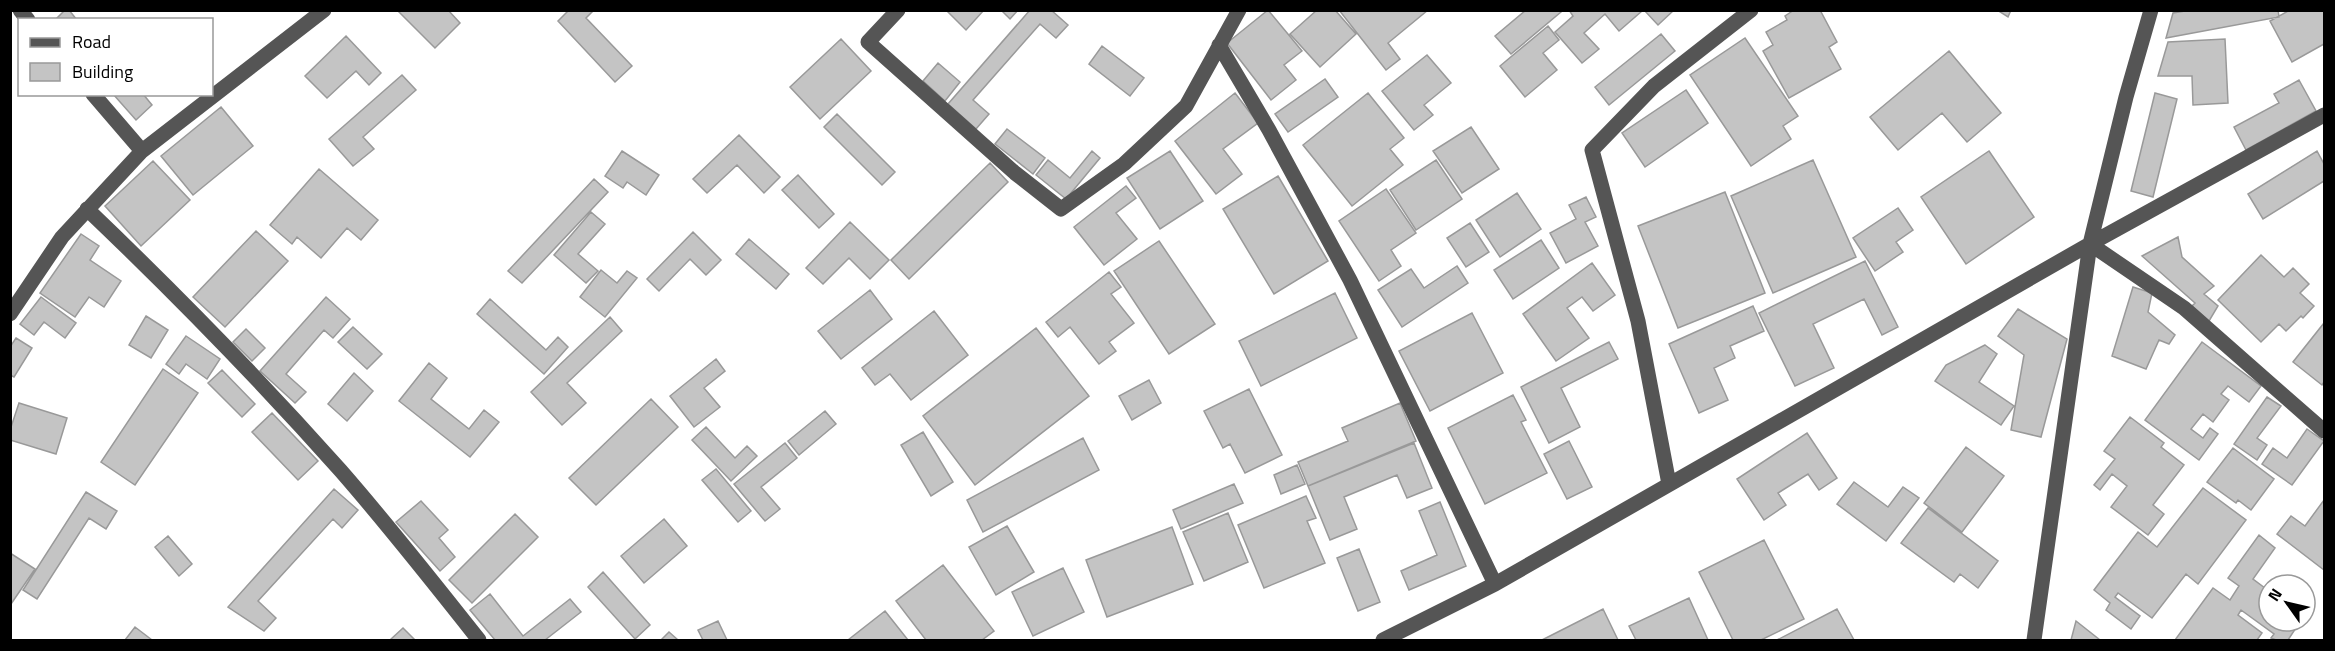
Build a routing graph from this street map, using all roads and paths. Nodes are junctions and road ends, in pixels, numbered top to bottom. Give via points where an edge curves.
1 (324, 10) edge
2 (898, 10) edge
3 (1239, 10) edge
4 (1751, 10) edge
5 (2151, 10) edge
6 (1219, 45) junction
7 (95, 96) edge
8 (213, 96) edge
9 (213, 96) edge
10 (2325, 115) edge
11 (142, 151) junction
12 (87, 209) junction
13 (2090, 244) junction
14 (10, 314) edge
15 (2325, 431) edge
16 (1669, 484) junction
17 (1495, 584) junction
18 (479, 640) edge
19 (1383, 640) edge
20 (2034, 640) edge

1 - 9 street
2 - 6 street via 868,42 1061,210 1124,164 1186,106
3 - 6 street
4 - 16 street via 1654,86 1592,150 1638,321
5 - 13 street
6 - 17 street via 1350,279
7 - 11 street
8 - 11 street
10 - 13 street
11 - 12 street
12 - 14 street via 62,237
12 - 18 street via 237,359 341,472
13 - 15 street via 2184,308
13 - 16 street
13 - 20 street
16 - 17 street
17 - 19 street

